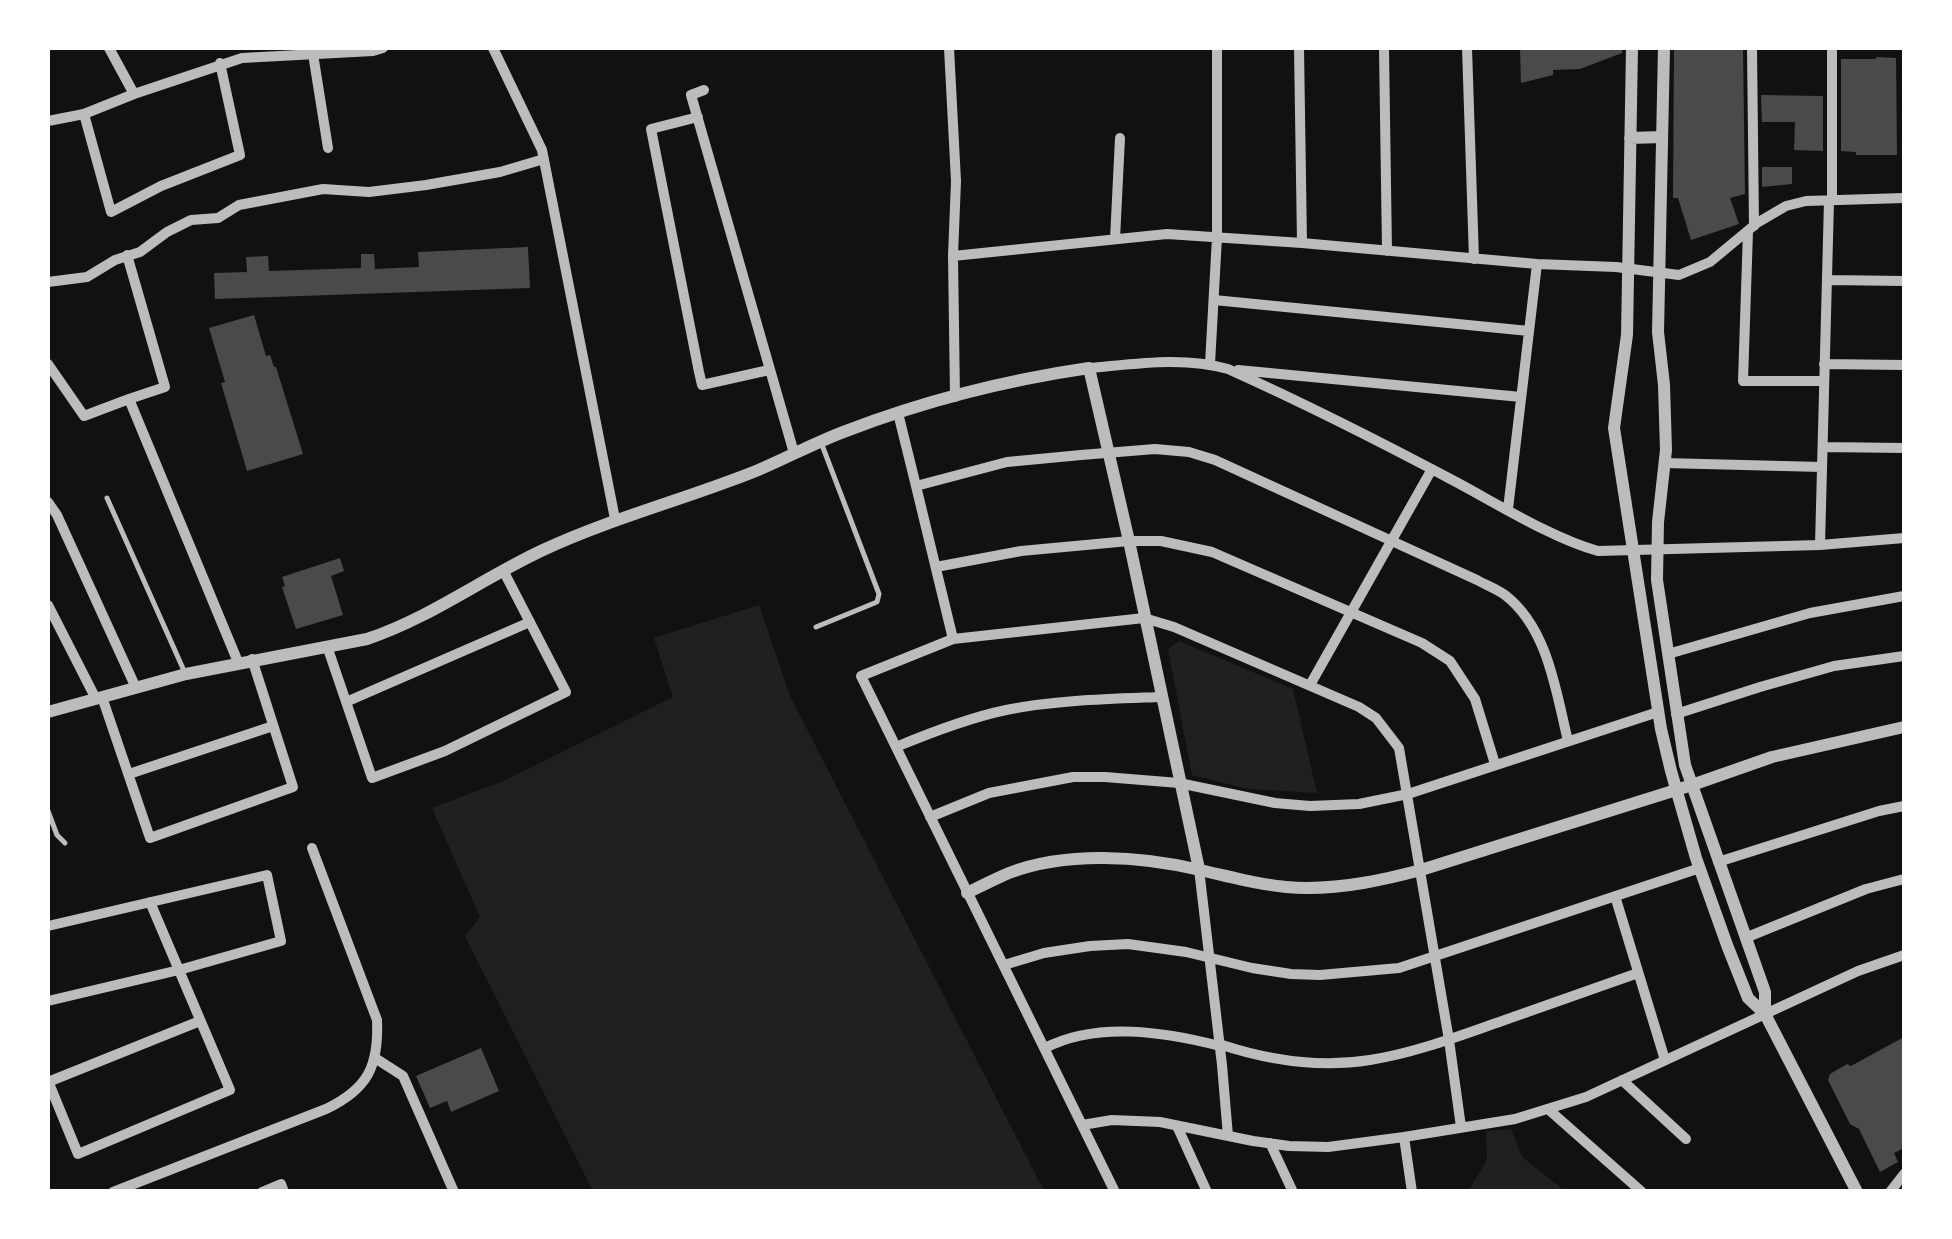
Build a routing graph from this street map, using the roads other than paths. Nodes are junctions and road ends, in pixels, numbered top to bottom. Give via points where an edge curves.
1 (109, 48) edge
2 (383, 48) edge
3 (493, 48) edge
4 (948, 48) edge
5 (1217, 48) edge
6 (1300, 48) edge
7 (1384, 48) edge
8 (1467, 48) edge
9 (1632, 48) edge
10 (1664, 48) edge
11 (1752, 48) edge
12 (1832, 48) edge
13 (239, 53) edge
14 (313, 54) junction
15 (220, 64) junction
16 (704, 90) dead end
17 (134, 94) junction
18 (84, 114) junction
19 (698, 117) junction
20 (48, 122) edge
21 (1662, 137) junction
22 (1120, 138) dead end
23 (1630, 138) junction
24 (328, 148) dead end
25 (544, 159) junction
26 (1904, 198) edge
27 (1830, 200) junction
28 (1750, 228) junction
29 (1216, 237) junction
30 (1115, 239) junction
31 (1302, 243) junction
32 (1387, 251) junction
33 (127, 255) junction
34 (953, 256) junction
35 (1474, 259) junction
36 (1537, 264) junction
37 (1628, 268) junction
38 (1659, 272) junction
39 (1828, 280) junction
40 (1904, 281) edge
41 (48, 282) edge
42 (1214, 300) junction
43 (1529, 330) junction
44 (48, 364) edge
45 (1210, 364) junction
46 (1824, 364) junction
47 (1904, 365) edge
48 (1089, 368) junction
49 (1228, 369) junction
50 (769, 370) junction
51 (1824, 382) junction
52 (955, 396) junction
53 (1521, 397) junction
54 (129, 398) junction
55 (898, 413) junction
56 (820, 442) junction
57 (1823, 446) junction
58 (1904, 448) edge
59 (1108, 452) junction
60 (794, 453) junction
61 (1664, 463) junction
62 (1822, 467) junction
63 (1432, 469) junction
64 (916, 486) junction
65 (106, 498) dead end
66 (48, 502) edge
67 (1508, 509) junction
68 (52, 518) edge
69 (615, 520) junction
70 (1904, 538) edge
71 (1392, 540) junction
72 (1129, 541) junction
73 (1820, 545) junction
74 (1658, 549) junction
75 (1633, 550) junction
76 (936, 567) junction
77 (504, 572) junction
78 (1904, 596) edge
79 (48, 605) edge
80 (1350, 613) junction
81 (1144, 618) junction
82 (530, 622) junction
83 (816, 628) dead end
84 (953, 639) junction
85 (327, 646) junction
86 (1668, 654) junction
87 (1904, 656) edge
88 (245, 661) junction
89 (186, 674) junction
90 (1310, 685) junction
91 (136, 688) junction
92 (1162, 696) junction
93 (99, 698) junction
94 (346, 702) junction
95 (48, 712) edge
96 (1658, 712) junction
97 (1676, 714) junction
98 (274, 726) junction
99 (1904, 727) edge
100 (1568, 741) junction
101 (896, 747) junction
102 (1495, 764) junction
103 (128, 774) junction
104 (1180, 784) junction
105 (1692, 785) junction
106 (1676, 790) junction
107 (1408, 794) junction
108 (1904, 806) edge
109 (48, 811) edge
110 (930, 817) junction
111 (65, 843) dead end
112 (312, 848) dead end
113 (1718, 862) junction
114 (1700, 868) junction
115 (1198, 869) junction
116 (1421, 870) junction
117 (1904, 879) edge
118 (967, 893) junction
119 (1615, 896) junction
120 (150, 902) junction
121 (48, 926) edge
122 (1744, 938) junction
123 (1904, 955) edge
124 (1434, 957) junction
125 (1210, 959) junction
126 (1004, 965) junction
127 (178, 970) junction
128 (1638, 972) junction
129 (48, 1001) edge
130 (1765, 1014) junction
131 (200, 1021) junction
132 (1449, 1040) junction
133 (1219, 1045) junction
134 (1044, 1048) junction
135 (375, 1058) junction
136 (1665, 1060) junction
137 (1622, 1080) junction
138 (48, 1081) edge
139 (1548, 1109) junction
140 (1082, 1125) junction
141 (1177, 1126) junction
142 (1461, 1127) junction
143 (1228, 1136) junction
144 (1404, 1137) junction
145 (1686, 1139) dead end
146 (1270, 1144) junction
147 (1904, 1174) edge
148 (113, 1192) edge
149 (262, 1192) edge
150 (284, 1192) edge
151 (454, 1192) edge
152 (1116, 1192) edge
153 (1208, 1192) edge
154 (1293, 1192) edge
155 (1412, 1192) edge
156 (1642, 1192) edge
157 (1857, 1192) edge
158 (1890, 1192) edge

1 - 17 street
2 - 14 street
3 - 25 street
4 - 34 street
5 - 29 street
6 - 31 street
7 - 32 street
8 - 35 street
9 - 23 street
10 - 21 street
11 - 28 street
12 - 27 street
13 - 14 street
13 - 15 street
14 - 24 street
15 - 17 street
15 - 18 street via 240,155 111,212
16 - 19 street via 692,96
17 - 18 street
18 - 20 street
19 - 50 street
19 - 50 street via 651,128 702,385
21 - 23 street
21 - 38 street
22 - 30 street
23 - 37 street
25 - 33 street via 426,185 368,192 323,188 238,205 218,218 191,220
25 - 69 street
26 - 27 street
27 - 28 street via 1786,206
27 - 39 street
28 - 38 street via 1710,262 1678,275
28 - 51 street via 1743,381
29 - 30 street
29 - 31 street
29 - 42 street
30 - 34 street
31 - 32 street
32 - 35 street
33 - 41 street via 87,278
33 - 54 street via 165,386
34 - 52 street
35 - 36 street
36 - 37 street
36 - 43 street
37 - 38 street
37 - 75 street via 1614,428
38 - 61 street
39 - 40 street
39 - 46 street
42 - 43 street
42 - 45 street
43 - 53 street
44 - 54 street via 84,416
45 - 48 street
45 - 49 street
46 - 47 street
46 - 51 street
48 - 52 street
48 - 59 street
49 - 53 street
49 - 63 street
50 - 60 street
51 - 57 street
52 - 55 street
53 - 67 street
54 - 88 street
55 - 56 street
55 - 64 street
56 - 60 street
56 - 83 lane via 879,594 877,602
57 - 58 street
57 - 62 street
59 - 64 street via 1007,462
59 - 71 street via 1155,448 1215,460
59 - 72 street
60 - 69 street
61 - 62 street
61 - 74 street
62 - 73 street
63 - 67 street
63 - 71 street
64 - 76 street
65 - 89 lane
66 - 68 street
67 - 75 street via 1583,547
68 - 91 street
69 - 77 street
70 - 73 street
71 - 80 street
71 - 100 street via 1506,595 1527,618 1546,654
72 - 76 street
72 - 80 street via 1212,552
72 - 81 street
73 - 74 street
74 - 75 street
74 - 86 street
75 - 96 street
76 - 84 street
77 - 82 street
77 - 85 street via 390,631
78 - 86 street via 1810,612
79 - 93 street
80 - 90 street
80 - 102 street via 1450,661 1475,698
81 - 84 street
81 - 90 street
81 - 92 street
82 - 94 street
82 - 94 street via 566,692 445,750 372,778
84 - 101 street via 861,676
85 - 88 street
85 - 94 street
86 - 97 street
87 - 97 street via 1834,666
88 - 89 street
88 - 98 street
89 - 91 street
90 - 107 street via 1359,707 1389,732
91 - 93 street
92 - 101 street via 1004,710
92 - 104 street
93 - 95 street
93 - 103 street
96 - 100 street
96 - 106 street
97 - 105 street
98 - 103 street
98 - 103 street via 293,787 150,838
99 - 105 street via 1772,757
100 - 102 street
101 - 110 street
102 - 107 street
104 - 107 street via 1310,806
104 - 110 street via 1072,778 989,793
104 - 115 street
105 - 106 street
105 - 113 street
106 - 114 street
106 - 116 street
107 - 116 street
108 - 113 street
109 - 111 lane
110 - 118 street
112 - 135 street via 377,1020
113 - 122 street
114 - 119 street
114 - 130 street via 1748,998
115 - 116 street via 1305,888
115 - 118 street via 1078,859 1012,872
115 - 125 street
116 - 124 street
117 - 122 street
118 - 126 street
119 - 124 street
119 - 128 street
120 - 121 street
120 - 127 street
120 - 127 street via 267,874 281,942
122 - 130 street
123 - 130 street
124 - 125 street via 1399,968 1320,975
124 - 132 street
125 - 126 street via 1128,944
125 - 133 street
126 - 134 street
127 - 129 street
127 - 131 street
128 - 132 street
128 - 136 street
130 - 136 street
130 - 157 street
131 - 138 street
131 - 138 street via 230,1090 78,1154
132 - 133 street via 1371,1060 1328,1062
132 - 142 street
133 - 134 street via 1110,1032
133 - 143 street
134 - 140 street
135 - 148 street via 346,1100
135 - 151 street via 403,1076
136 - 137 street
137 - 139 street
137 - 145 street
139 - 142 street
139 - 156 street
140 - 141 street via 1112,1120
140 - 152 street
141 - 143 street
141 - 153 street
142 - 144 street
143 - 146 street
144 - 146 street via 1328,1147
144 - 155 street
146 - 154 street
147 - 158 street
149 - 150 street via 281,1184

